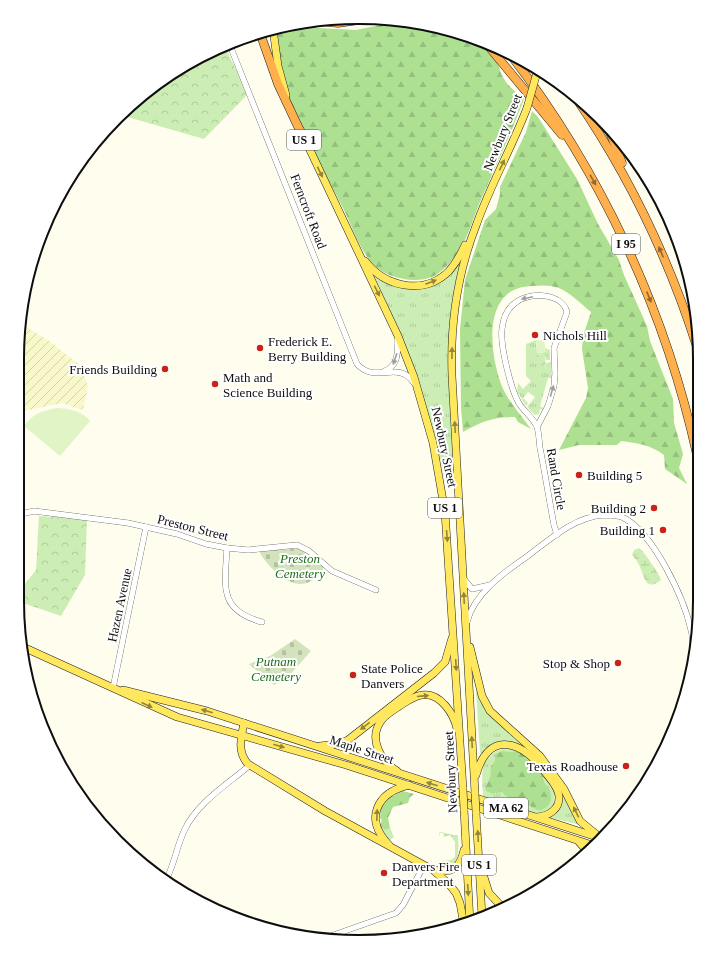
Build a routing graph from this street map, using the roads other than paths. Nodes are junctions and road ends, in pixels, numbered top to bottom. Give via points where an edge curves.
1 (274, 35) edge
2 (262, 38) edge
3 (231, 49) edge
4 (493, 52) edge
5 (518, 64) edge
6 (536, 75) edge
7 (585, 113) edge
8 (302, 135) junction
9 (614, 142) edge
10 (584, 163) junction
11 (480, 214) junction
12 (650, 228) junction
13 (355, 243) junction
14 (692, 332) edge
15 (398, 336) junction
16 (379, 373) junction
17 (418, 388) junction
18 (537, 427) junction
19 (693, 439) edge
20 (24, 512) edge
21 (146, 527) junction
22 (557, 535) junction
23 (227, 548) junction
24 (463, 578) junction
25 (492, 584) junction
26 (376, 590) dead end
27 (262, 622) dead end
28 (466, 626) junction
29 (454, 628) junction
30 (691, 629) edge
31 (28, 649) edge
32 (113, 688) junction
33 (244, 723) junction
34 (241, 736) junction
35 (312, 745) junction
36 (460, 745) junction
37 (250, 765) junction
38 (410, 777) junction
39 (474, 781) junction
40 (410, 785) junction
41 (532, 816) junction
42 (598, 834) edge
43 (596, 836) edge
44 (572, 838) junction
45 (466, 840) junction
46 (588, 844) edge
47 (583, 848) edge
48 (393, 849) junction
49 (479, 860) junction
50 (424, 865) junction
51 (433, 870) junction
52 (168, 875) edge
53 (499, 904) edge
54 (482, 912) edge
55 (470, 916) edge
56 (463, 918) edge
57 (336, 934) edge

1 - 8 main road, Newbury Street / US 1 via 282,80
2 - 8 highway via 278,84
3 - 16 street, Ferncroft Road via 354,358 364,370
4 - 10 highway
5 - 10 highway, I 95 via 553,113
11 -> 6 main road, Newbury Street / US 1, bridge via 526,108
7 - 12 highway, I 95 via 614,159
8 -> 13 main road, Newbury Street / US 1
9 - 12 highway
10 -> 19 highway, I 95 via 616,224 651,304 678,380
13 -> 11 main road via 368,264 382,276 402,285 423,286 442,277 452,267
24 -> 11 main road, Newbury Street / US 1 via 452,345 461,274
14 -> 12 highway, I 95
13 -> 15 main road, Newbury Street / US 1
15 -> 16 street via 395,362 389,369
15 - 17 main road, Newbury Street / US 1
16 - 17 street, Ferncroft Road via 400,371 409,376
17 -> 29 main road, Newbury Street / US 1 via 433,443 443,495
18 -> 18 street, Rand Circle via 548,406 554,386 554,348 567,312 559,300 546,296 528,297 515,303 506,315 502,330 506,362 515,393 519,404
18 - 22 street, Rand Circle
20 - 21 street, Preston Street via 82,516
21 - 23 street, Preston Street
21 - 32 street, Hazen Avenue
22 - 25 street via 512,566
22 - 30 street via 580,521 596,516 623,517 634,524 660,557
23 - 26 street, Preston Street via 248,550 298,545 332,571
23 - 27 street via 225,584 229,601 242,614
24 - 25 street via 472,589
28 -> 24 main road, Newbury Street / US 1
25 - 28 street via 472,608
39 -> 28 main road, Newbury Street / US 1
42 -> 28 main road via 584,825 560,782 540,756 485,704
29 -> 35 main road via 448,656 434,673 348,740 332,746
29 -> 36 main road, Newbury Street / US 1
31 - 32 main road, Maple Street / MA 62
33 -> 32 main road, Maple Street / MA 62
32 -> 34 main road, Maple Street / MA 62 via 177,717
33 - 34 main road
33 - 35 main road, Maple Street / MA 62
34 - 37 main road via 242,754
34 -> 40 main road, Maple Street / MA 62
35 - 38 main road, Maple Street / MA 62
38 -> 36 main road via 383,759 376,736 381,721 409,699 425,694 446,706 456,724
36 - 45 main road, Newbury Street / US 1, bridge
37 - 48 main road
37 - 52 street via 201,807 189,821
41 -> 38 main road, Maple Street / MA 62
39 - 41 main road via 482,759 493,749 510,745 526,751 550,777 558,795 557,804 552,812 544,816
49 -> 39 main road, Newbury Street / US 1, bridge
40 - 44 main road, Maple Street / MA 62
48 -> 40 main road via 379,830 377,808 388,793
41 - 43 main road, Maple Street / MA 62
44 - 46 main road, Maple Street / MA 62
44 - 47 main road
45 - 51 main road via 463,856 458,865 445,872
45 -> 55 main road, Newbury Street / US 1
48 - 50 main road
49 - 53 main road via 489,893
49 - 54 main road, Newbury Street / US 1
50 - 51 main road
50 - 57 street via 403,905 396,912
51 - 56 main road via 456,893

